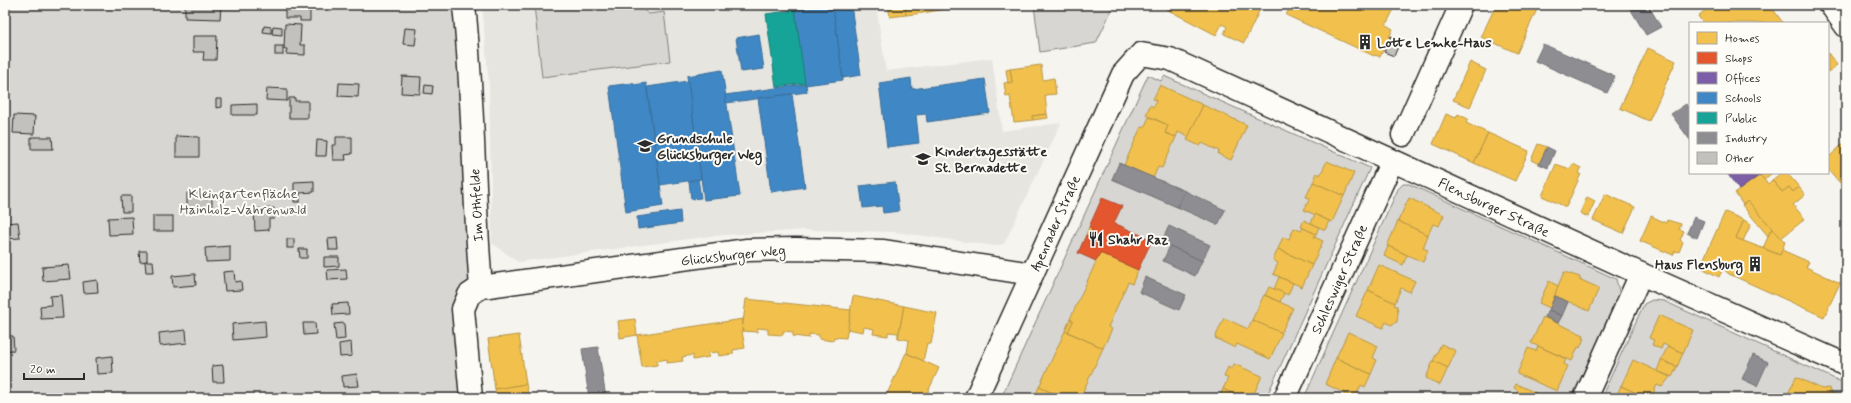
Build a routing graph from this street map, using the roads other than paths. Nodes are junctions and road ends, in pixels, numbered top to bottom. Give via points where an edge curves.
1 (464, 5) edge
2 (1461, 5) edge
3 (1830, 5) edge
4 (1846, 26) edge
5 (1141, 54) joint
6 (1403, 135) dead end
7 (1392, 161) junction
8 (1032, 274) junction
9 (1641, 274) junction
10 (481, 287) junction
11 (1846, 365) edge
12 (471, 398) edge
13 (976, 398) edge
14 (1285, 398) edge
15 (1585, 398) edge

1 - 10 street, Im Othfelde via 469,50
2 - 6 street
3 - 4 street
5 - 7 street, Flensburger Straße via 1170,58
5 - 8 street, Apenrader Straße via 1123,74
7 - 9 street, Flensburger Straße
7 - 14 street, Schleswiger Straße
8 - 10 street, Glücksburger Weg via 884,251 747,250
8 - 13 street, Apenrader Straße
9 - 11 street, Flensburger Straße
9 - 15 street
10 - 12 street via 469,295 463,309

